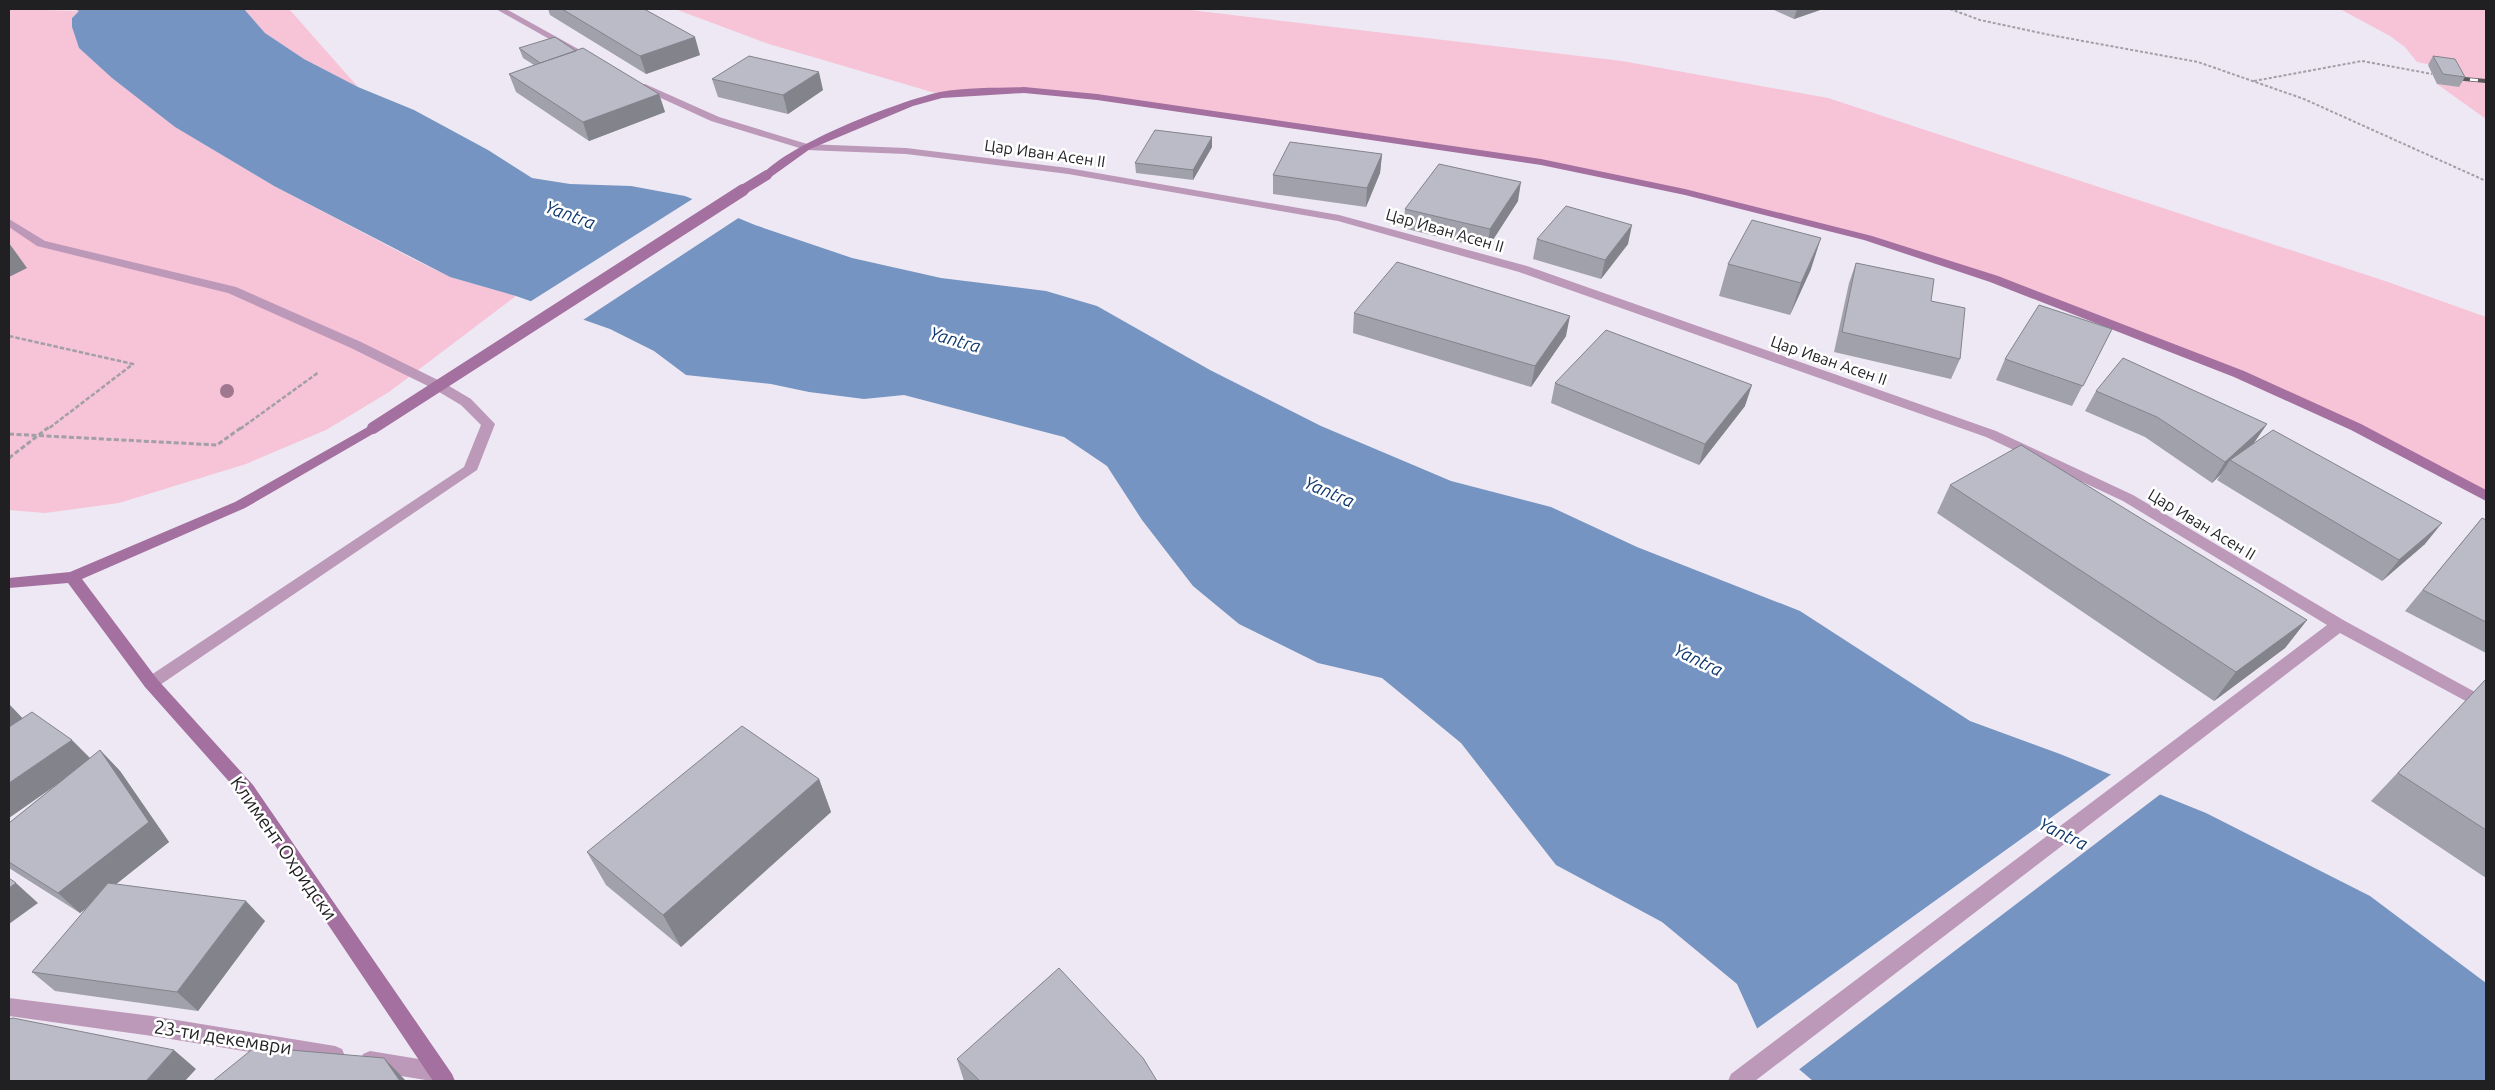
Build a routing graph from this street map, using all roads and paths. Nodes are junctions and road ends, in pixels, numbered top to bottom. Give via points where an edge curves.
1 (500, 9) edge
2 (1950, 9) edge
3 (601, 64) edge
4 (2432, 74) edge
5 (2254, 81) junction
6 (636, 83) edge
7 (806, 147) junction
8 (2486, 181) edge
9 (9, 222) edge
10 (9, 336) edge
11 (356, 345) junction
12 (9, 434) edge
13 (40, 435) junction
14 (9, 458) edge
15 (2486, 496) edge
16 (72, 577) junction
17 (9, 584) edge
18 (2339, 626) junction
19 (151, 683) junction
20 (2486, 706) edge
21 (9, 1007) edge
22 (441, 1077) edge
23 (1738, 1081) edge

1 - 3 street
2 - 5 path via 1980,20 2198,62
4 - 5 path via 2362,61
5 - 8 path via 2304,99
6 - 7 street, Цар Иван Асен II via 715,119
7 - 15 street via 909,104 942,96 1024,90 1541,162 1685,192 1868,238 1994,279 2239,374 2347,423
7 - 16 street, bridge via 373,428 240,505
7 - 18 street, Цар Иван Асен II via 906,151 1068,171 1339,218 1523,269 1991,434 2128,498
9 - 11 street via 42,244 232,290
10 - 13 path via 133,364
11 - 13 path via 217,444
11 - 19 street via 466,402 488,424 470,470
12 - 13 path
13 - 14 path
16 - 17 street
16 - 19 street, Климент Охридски
18 - 20 street, Цар Иван Асен II
18 - 23 street
19 - 22 street, Климент Охридски via 247,790
21 - 22 street, 23-ти декември via 152,1026

